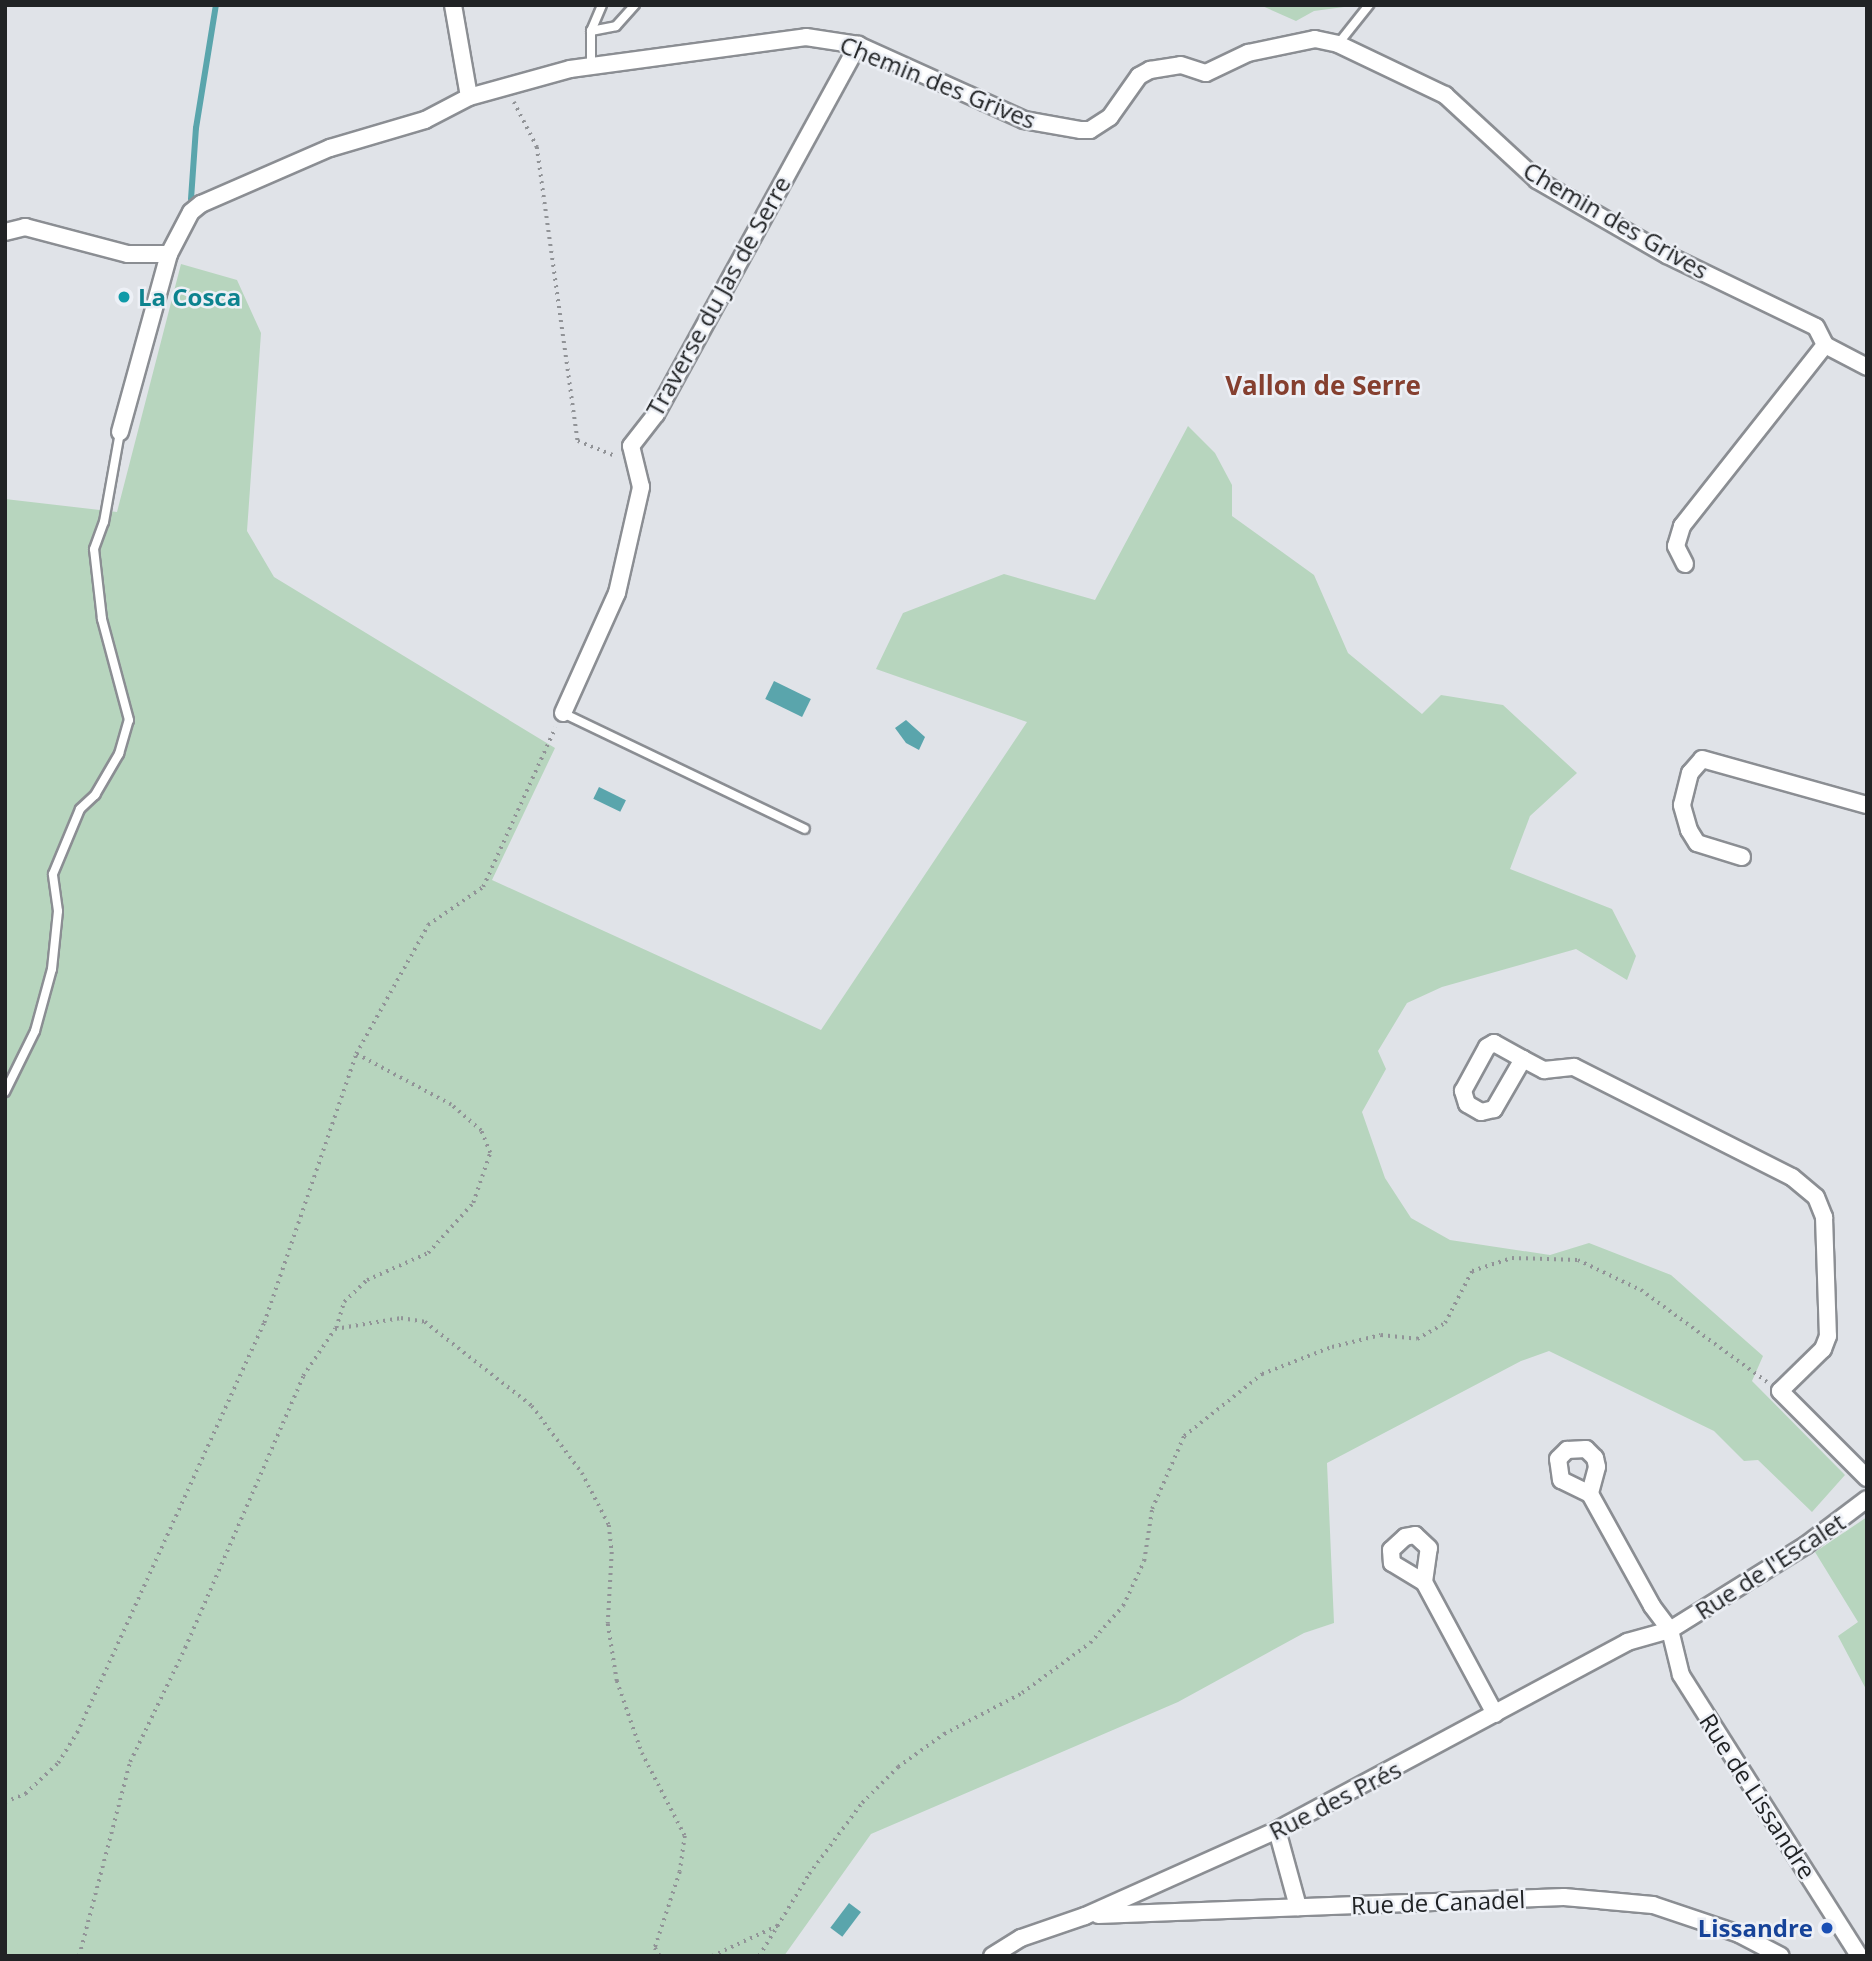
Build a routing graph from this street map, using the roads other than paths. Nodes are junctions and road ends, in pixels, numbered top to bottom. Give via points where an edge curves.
1 (453, 5) edge
2 (602, 5) edge
3 (635, 5) edge
4 (1369, 5) edge
5 (591, 31) junction
6 (1338, 44) junction
7 (858, 45) junction
8 (591, 65) junction
9 (469, 97) junction
10 (5, 232) edge
11 (169, 254) junction
12 (1825, 345) junction
13 (1867, 367) edge
14 (120, 432) joint
15 (1685, 564) dead end
16 (563, 713) joint
17 (1867, 806) edge
18 (805, 829) dead end
19 (1742, 857) dead end
20 (1522, 1059) dead end
21 (5, 1092) edge
22 (1867, 1478) edge
23 (1590, 1494) dead end
24 (1867, 1499) edge
25 (1424, 1582) dead end
26 (1670, 1630) junction
27 (1495, 1714) junction
28 (1277, 1830) junction
29 (1298, 1907) junction
30 (1085, 1916) junction
31 (992, 1956) edge
32 (1781, 1956) edge
33 (1859, 1956) edge

1 - 9 street
2 - 5 lane
3 - 5 lane via 616,26
4 - 6 lane
5 - 8 lane
6 - 7 street, Chemin des Grives via 1315,39 1248,53 1206,73 1181,65 1150,70 1139,76 1110,117 1090,130 1024,120
6 - 12 street, Chemin des Grives via 1444,95 1538,180 1667,255 1816,327
7 - 8 street, Chemin des Grives via 806,37
7 - 16 street, Traverse du Jas de Serre via 656,414 631,446 641,487 617,593
8 - 9 street, Chemin des Grives
9 - 11 street, Chemin des Grives via 425,120 330,148 201,204 191,212
10 - 11 street via 25,228 128,254
11 - 14 street, Chemin des Grives
12 - 13 street, Chemin des Grives
12 - 15 street via 1682,526 1676,546
14 - 21 lane via 104,522 94,550 102,619 129,720 119,754 95,795 80,809 52,874 58,911 52,969 35,1031
16 - 18 lane
17 - 19 street via 1702,759 1690,773 1682,805 1689,830 1697,843
20 - 22 street via 1544,1070 1574,1067 1792,1177 1816,1198 1824,1217 1828,1336 1823,1349 1780,1391
23 - 26 street
24 - 26 street, Rue de l'Escalet via 1806,1545
25 - 27 street
26 - 27 street, Rue des Prés via 1627,1642
26 - 33 street, Rue de Lissandre via 1681,1675
27 - 28 street, Rue des Prés
28 - 29 street
28 - 30 street, Rue des Prés
29 - 30 street, Rue de Canadel
29 - 32 street, Rue de Canadel via 1564,1897 1653,1905 1740,1934
30 - 31 street, Rue des Prés via 1021,1938

